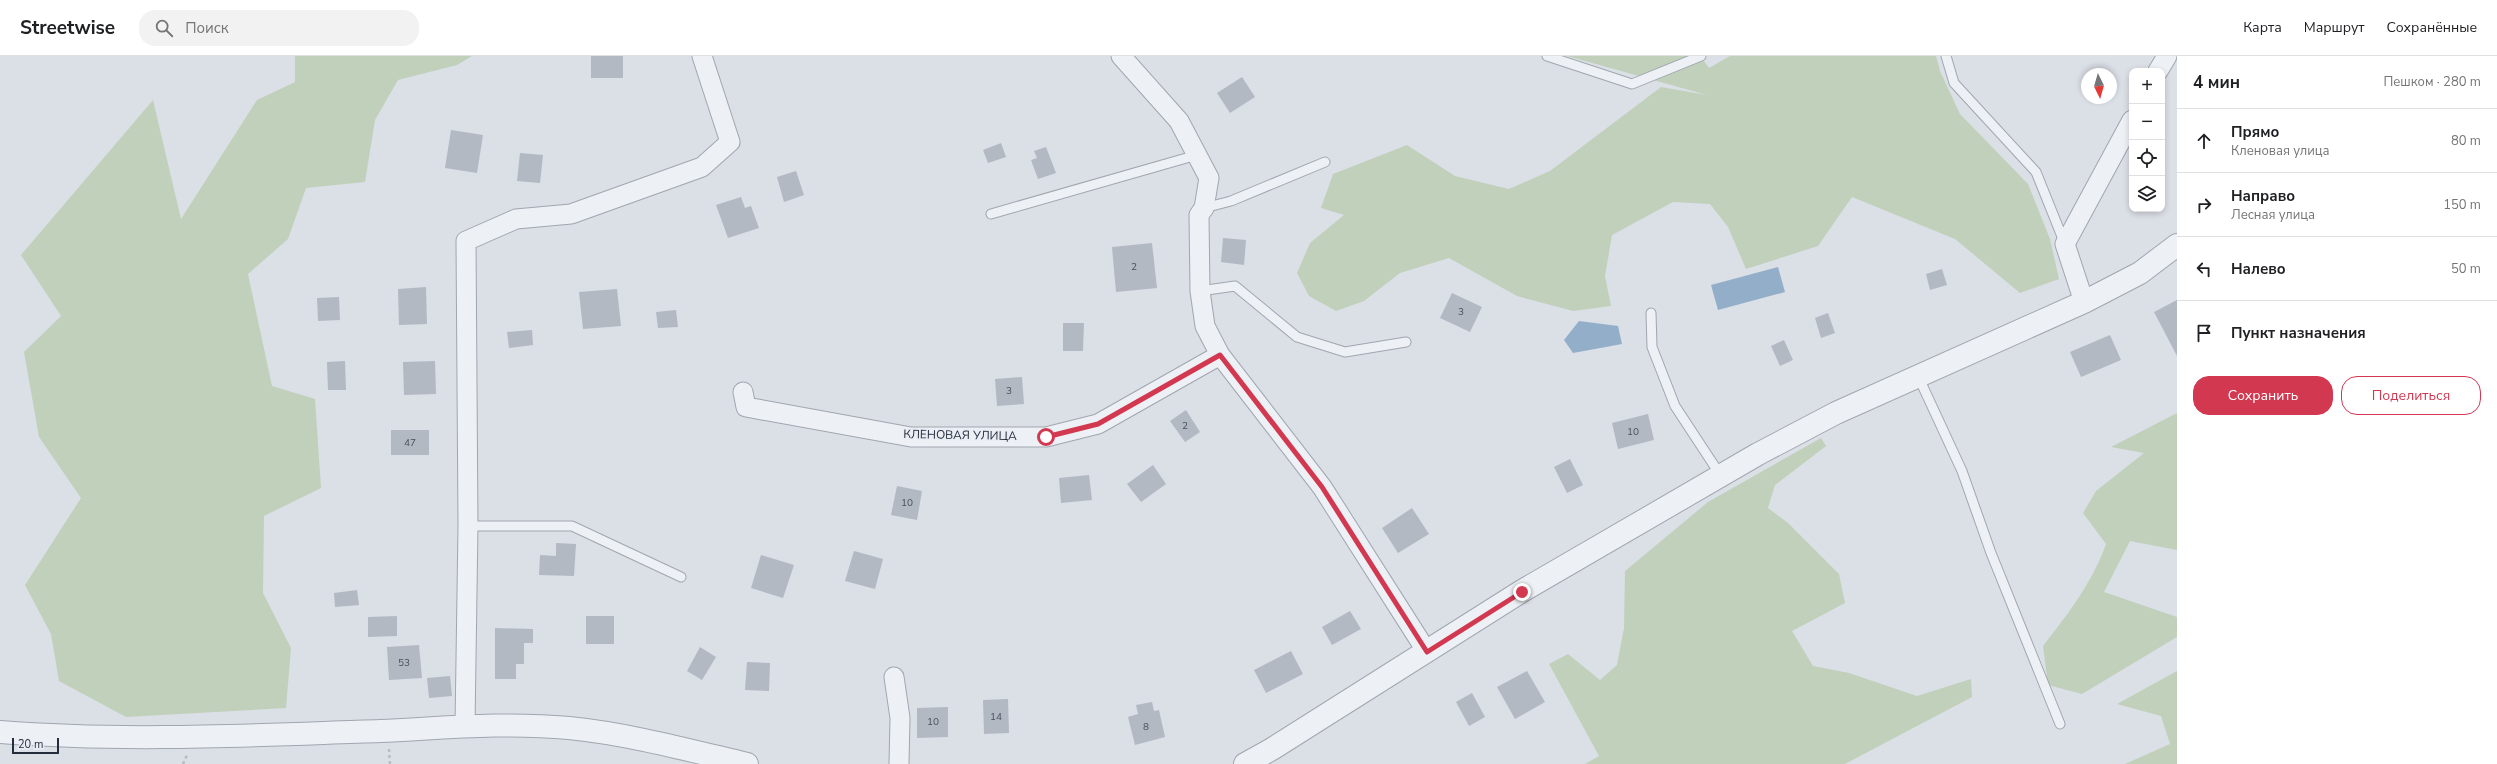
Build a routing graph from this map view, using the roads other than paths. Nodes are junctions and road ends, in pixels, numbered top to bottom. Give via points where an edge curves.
1 (702, 56) edge
2 (1121, 56) edge
3 (1546, 56) edge
4 (1701, 56) edge
5 (1946, 56) edge
6 (2166, 56) edge
7 (2160, 68) edge
8 (2129, 126) edge
9 (1197, 155) junction
10 (1325, 162) dead end
11 (1204, 208) junction
12 (991, 214) dead end
13 (2065, 244) junction
14 (2177, 245) edge
15 (1200, 291) junction
16 (2084, 302) junction
17 (1651, 313) dead end
18 (1406, 342) dead end
19 (1220, 355) junction
20 (1918, 376) junction
21 (743, 392) dead end
22 (1721, 476) junction
23 (468, 526) junction
24 (681, 577) dead end
25 (1427, 652) junction
26 (894, 678) dead end
27 (2060, 724) dead end
28 (465, 726) junction
29 (0, 732) edge
30 (746, 764) edge
31 (899, 764) edge
32 (1245, 764) edge

1 - 23 street via 730,142 702,167 571,214 516,219 466,242
2 - 9 street via 1179,121
3 - 4 lane via 1632,84
5 - 13 lane via 1954,83 2036,172
6 - 7 street
8 - 13 street
9 - 11 street via 1209,178
9 - 12 lane
10 - 11 lane via 1231,201
11 - 15 street via 1199,215
13 - 16 street
14 - 16 street via 2140,273
15 - 18 lane via 1234,286 1297,337 1345,352
15 - 19 street via 1205,326
16 - 20 street
17 - 22 lane via 1652,347 1675,406
19 - 21 street, КЛЕНОВАЯ УЛИЦА via 1098,424 1046,437 911,437 746,407
19 - 25 street via 1322,487
20 - 22 street via 1836,413
20 - 27 lane via 1962,471 1991,553
22 - 25 street via 1522,592
23 - 24 lane via 572,526
23 - 28 street
25 - 32 street
26 - 31 street via 900,718
28 - 29 street via 190,737 96,737
28 - 30 street via 569,728 627,737

